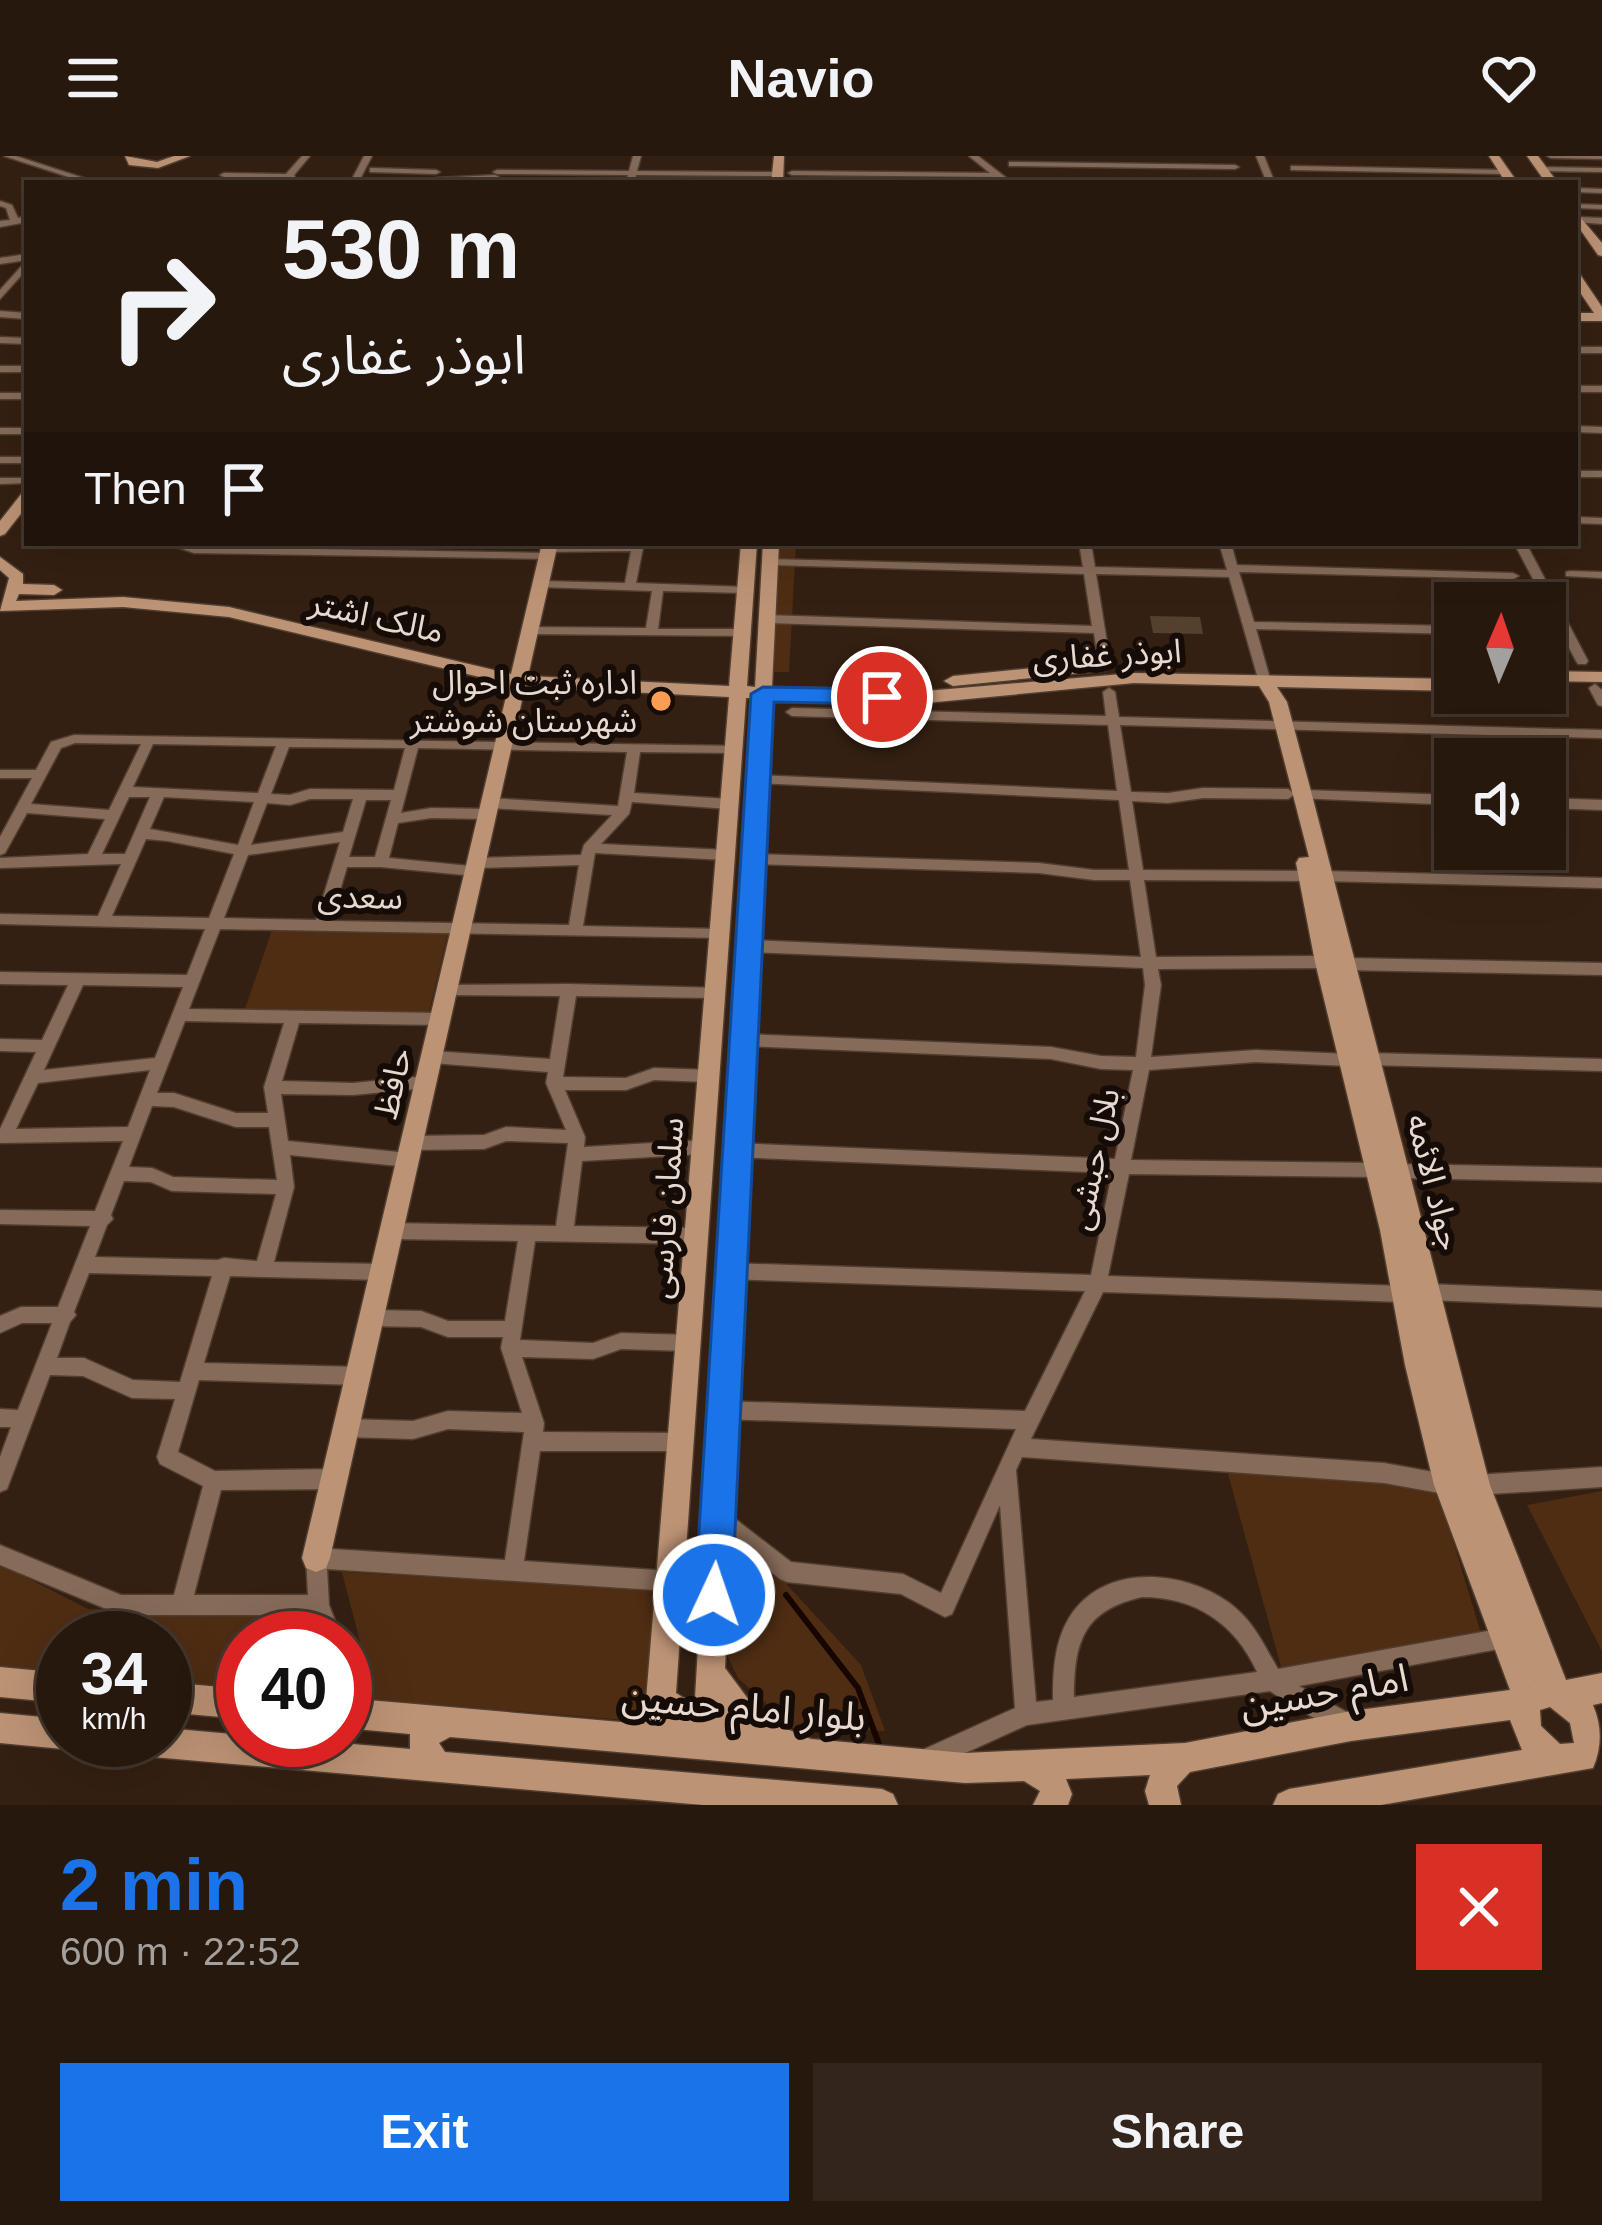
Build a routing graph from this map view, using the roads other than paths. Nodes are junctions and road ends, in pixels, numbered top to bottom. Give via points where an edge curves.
1 (8, 156) edge
2 (130, 156) edge
3 (306, 156) edge
4 (442, 156) edge
5 (503, 156) edge
6 (637, 156) edge
7 (779, 156) edge
8 (793, 156) edge
9 (973, 156) edge
10 (1494, 156) edge
11 (1532, 156) edge
12 (1551, 156) edge
13 (1602, 157) edge
14 (1123, 161) edge
15 (183, 162) edge
16 (1012, 164) dead end
17 (158, 165) junction
18 (1235, 167) dead end
19 (1294, 168) dead end
20 (1541, 169) junction
21 (373, 170) dead end
22 (1602, 170) edge
23 (415, 172) junction
24 (224, 175) dead end
25 (997, 175) junction
26 (293, 177) junction
27 (495, 177) edge
28 (556, 177) edge
29 (1509, 177) edge
30 (434, 178) edge
31 (632, 178) edge
32 (697, 178) edge
33 (777, 178) edge
34 (792, 178) edge
35 (1128, 179) dead end
36 (85, 180) edge
37 (170, 180) edge
38 (288, 180) edge
39 (411, 180) edge
40 (1004, 180) edge
41 (1550, 180) edge
42 (0, 203) edge
43 (21, 220) edge
44 (0, 224) edge
45 (1595, 235) edge
46 (1602, 251) edge
47 (24, 264) edge
48 (2, 290) edge
49 (1580, 291) edge
50 (1602, 320) edge
51 (0, 369) edge
52 (22, 369) edge
53 (5, 396) edge
54 (0, 410) edge
55 (13, 514) edge
56 (0, 532) edge
57 (207, 546) edge
58 (616, 546) edge
59 (638, 546) edge
60 (749, 546) edge
61 (1085, 546) edge
62 (1226, 546) edge
63 (1522, 546) edge
64 (241, 547) edge
65 (357, 548) edge
66 (469, 549) edge
67 (549, 549) edge
68 (770, 553) edge
69 (0, 562) edge
70 (1233, 571) junction
71 (1090, 572) junction
72 (1570, 574) dead end
73 (1602, 574) edge
74 (1514, 576) dead end
75 (541, 584) junction
76 (630, 587) junction
77 (658, 588) junction
78 (16, 590) junction
79 (746, 590) junction
80 (1, 608) edge
81 (767, 619) junction
82 (1247, 625) junction
83 (1434, 629) edge
84 (1099, 630) junction
85 (530, 631) junction
86 (651, 632) junction
87 (742, 633) junction
88 (1582, 661) dead end
89 (1105, 667) junction
90 (1434, 673) edge
91 (520, 675) junction
92 (1263, 675) junction
93 (1566, 681) edge
94 (1434, 685) edge
95 (751, 688) junction
96 (1566, 688) edge
97 (1600, 689) edge
98 (1109, 692) dead end
99 (792, 712) dead end
100 (1114, 723) junction
101 (1277, 726) junction
102 (1602, 734) edge
103 (148, 740) junction
104 (284, 742) junction
105 (413, 744) junction
106 (503, 746) junction
107 (634, 747) junction
108 (734, 749) junction
109 (0, 773) edge
110 (40, 774) junction
111 (758, 779) junction
112 (124, 792) junction
113 (159, 793) junction
114 (361, 795) junction
115 (399, 795) junction
116 (1296, 795) junction
117 (1124, 796) junction
118 (262, 799) junction
119 (1434, 799) edge
120 (625, 804) junction
121 (729, 804) junction
122 (1566, 804) edge
123 (1602, 805) edge
124 (22, 808) junction
125 (489, 808) junction
126 (113, 815) junction
127 (392, 819) junction
128 (141, 834) junction
129 (348, 837) junction
130 (1, 845) edge
131 (243, 850) junction
132 (588, 854) junction
133 (725, 855) junction
134 (94, 859) junction
135 (130, 859) junction
136 (754, 859) junction
137 (341, 862) junction
138 (381, 862) junction
139 (0, 863) edge
140 (476, 867) junction
141 (1137, 876) junction
142 (1316, 876) junction
143 (1602, 883) edge
144 (0, 919) edge
145 (103, 921) junction
146 (215, 923) junction
147 (322, 926) junction
148 (461, 928) junction
149 (575, 931) junction
150 (720, 934) junction
151 (749, 946) junction
152 (1150, 963) junction
153 (1335, 963) junction
154 (1602, 969) edge
155 (0, 978) edge
156 (78, 979) junction
157 (192, 981) junction
158 (447, 989) junction
159 (569, 990) junction
160 (715, 992) junction
161 (179, 1015) junction
162 (293, 1016) junction
163 (440, 1019) junction
164 (744, 1040) junction
165 (47, 1046) junction
166 (2, 1050) edge
167 (432, 1057) junction
168 (1359, 1059) junction
169 (1143, 1062) junction
170 (159, 1064) junction
171 (1602, 1065) edge
172 (555, 1075) junction
173 (709, 1076) junction
174 (33, 1077) junction
175 (426, 1082) junction
176 (272, 1087) junction
177 (146, 1099) junction
178 (277, 1120) junction
179 (132, 1134) junction
180 (3, 1136) edge
181 (575, 1146) junction
182 (703, 1147) junction
183 (281, 1148) junction
184 (735, 1150) junction
185 (410, 1151) junction
186 (1123, 1163) junction
187 (1388, 1170) junction
188 (121, 1174) junction
189 (1602, 1175) edge
190 (286, 1187) junction
191 (0, 1216) edge
192 (104, 1219) junction
193 (392, 1231) junction
194 (528, 1233) junction
195 (564, 1234) junction
196 (696, 1236) junction
197 (86, 1265) junction
198 (224, 1266) junction
199 (264, 1266) junction
200 (728, 1271) junction
201 (382, 1272) junction
202 (1098, 1284) junction
203 (1415, 1293) junction
204 (1602, 1299) edge
205 (67, 1315) junction
206 (371, 1318) junction
207 (0, 1325) edge
208 (512, 1339) junction
209 (688, 1343) junction
210 (47, 1366) junction
211 (358, 1376) junction
212 (190, 1381) junction
213 (722, 1410) junction
214 (0, 1418) edge
215 (26, 1419) junction
216 (1030, 1420) junction
217 (346, 1428) junction
218 (534, 1432) junction
219 (681, 1442) junction
220 (1017, 1448) junction
221 (1006, 1469) junction
222 (1602, 1477) edge
223 (334, 1479) junction
224 (0, 1481) edge
225 (214, 1481) junction
226 (1448, 1485) junction
227 (1476, 1485) junction
228 (717, 1518) junction
229 (0, 1555) edge
230 (316, 1558) junction
231 (513, 1571) junction
232 (670, 1581) junction
233 (181, 1605) junction
234 (319, 1605) junction
235 (321, 1611) edge
236 (1529, 1633) junction
237 (1504, 1637) junction
238 (710, 1672) junction
239 (1273, 1680) junction
240 (0, 1682) edge
241 (36, 1685) edge
242 (1602, 1688) edge
243 (661, 1698) junction
244 (1543, 1699) junction
245 (709, 1706) junction
246 (1064, 1709) junction
247 (1026, 1714) junction
248 (372, 1715) edge
249 (451, 1722) junction
250 (1351, 1726) junction
251 (0, 1728) edge
252 (36, 1731) edge
253 (658, 1740) junction
254 (710, 1745) junction
255 (192, 1746) edge
256 (808, 1753) junction
257 (1581, 1753) edge
258 (1184, 1758) junction
259 (1135, 1762) joint
260 (916, 1764) junction
261 (1024, 1765) junction
262 (441, 1768) junction
263 (866, 1804) edge
264 (1049, 1805) edge
265 (1165, 1805) edge
266 (1292, 1805) edge

1 - 36 street
2 - 17 street
3 - 26 street
4 - 30 street
5 - 27 street
6 - 31 street
7 - 33 street
8 - 34 street
9 - 25 street
10 - 29 street
11 - 20 street
12 - 13 street
14 - 16 street
14 - 18 street
14 - 35 street
15 - 17 street
17 - 37 street
19 - 29 street
20 - 22 street
20 - 41 street
21 - 23 street
23 - 30 street
23 - 39 street
24 - 26 street
25 - 34 street
25 - 40 street
26 - 38 street
27 - 28 street
27 - 30 street
28 - 31 street
31 - 32 street
32 - 33 street
42 - 43 street
43 - 44 street
45 - 46 street
47 - 48 street
49 - 50 street
51 - 52 street
53 - 54 street
55 - 56 street
57 - 64 street
58 - 67 street
59 - 76 street
60 - 79 street
61 - 71 street
62 - 70 street, جواد الائمه
63 - 88 street
64 - 65 street
65 - 66 street
66 - 67 street
67 - 75 street, حافظ
68 - 71 street
68 - 81 street
69 - 78 street via 17,577
70 - 71 street
70 - 74 street
70 - 82 street, جواد الائمه
71 - 84 street
72 - 73 street
75 - 76 street
75 - 85 street, حافظ
76 - 77 street
77 - 79 street
77 - 86 street
78 - 80 street
78 - 91 street, مالک اشتر via 248,604
79 - 87 street
80 - 91 street, مالک اشتر via 123,602 229,613
81 - 84 street
81 - 95 street
82 - 83 street
82 - 92 street, جواد الائمه
84 - 89 street
85 - 86 street
85 - 91 street, حافظ
86 - 87 street
87 - 95 street
89 - 92 street, ابوذر غفاری
89 - 95 street, ابوذر غفاری
90 - 92 street, ابوذر غفاری
91 - 95 street, مالک اشتر
91 - 106 street, حافظ
92 - 94 street, ابوذر غفاری
92 - 95 street, ابوذر غفاری via 926,697
92 - 101 street, جواد الائمه
93 - 97 street
95 - 108 street, سلمان فارسی
95 - 111 street, سلمان فارسی
96 - 97 street
98 - 100 street, بلال حبشی
99 - 100 street
100 - 101 street
100 - 117 street, بلال حبشی
101 - 102 street
101 - 116 street, جواد الائمه
103 - 104 street
103 - 110 street via 74,740 56,746
103 - 112 street
104 - 105 street
104 - 118 street
105 - 106 street
105 - 115 street
106 - 107 street
106 - 125 street, حافظ
107 - 108 street
107 - 120 street
108 - 121 street, سلمان فارسی
109 - 110 street
110 - 124 street
111 - 117 street
111 - 136 street, سلمان فارسی
112 - 113 street
112 - 126 street
113 - 118 street
113 - 128 street
114 - 115 street
114 - 118 street
114 - 129 street
115 - 127 street
116 - 117 street
116 - 119 street
116 - 142 street, جواد الائمه
117 - 141 street, بلال حبشی
118 - 131 street
120 - 121 street
120 - 125 street
120 - 132 street
121 - 133 street, سلمان فارسی
122 - 123 street
124 - 126 street
124 - 130 street
125 - 127 street
125 - 140 street, حافظ
126 - 134 street
127 - 138 street
128 - 131 street
128 - 135 street
129 - 131 street
129 - 137 street
131 - 146 street
132 - 133 street
132 - 140 street
132 - 149 street
133 - 150 street, سلمان فارسی
134 - 135 street
134 - 139 street
135 - 145 street
136 - 141 street
136 - 151 street, سلمان فارسی
137 - 138 street
137 - 147 street
138 - 140 street
140 - 148 street, حافظ
141 - 142 street
141 - 152 street, بلال حبشی
142 - 143 street
142 - 153 street, جواد الائمه
144 - 145 street, سعدی
145 - 146 street, سعدی
146 - 147 street, سعدی
146 - 157 street
147 - 148 street, سعدی
148 - 149 street, سعدی
148 - 158 street, حافظ
149 - 150 street, سعدی
150 - 160 street, سلمان فارسی
151 - 152 street
151 - 164 street, سلمان فارسی
152 - 153 street
152 - 169 street, بلال حبشی
153 - 154 street
153 - 168 street, جواد الائمه
155 - 156 street
156 - 157 street
156 - 165 street
157 - 161 street
158 - 159 street
158 - 163 street, حافظ
159 - 160 street
159 - 172 street
160 - 173 street, سلمان فارسی
161 - 162 street
161 - 170 street
162 - 163 street
162 - 176 street
163 - 167 street, حافظ
164 - 169 street
164 - 184 street, سلمان فارسی
165 - 166 street
165 - 174 street
167 - 172 street
167 - 175 street, حافظ
168 - 169 street
168 - 171 street
168 - 187 street, جواد الائمه
169 - 186 street, بلال حبشی
170 - 174 street
170 - 177 street
172 - 173 street via 626,1084 654,1074
172 - 181 street
173 - 182 street, سلمان فارسی
174 - 180 street
175 - 176 street
175 - 185 street, حافظ
176 - 178 street
177 - 178 street via 236,1120
177 - 179 street
178 - 183 street
179 - 180 street
179 - 188 street
181 - 182 street
181 - 185 street via 506,1134
181 - 195 street
182 - 196 street, سلمان فارسی
183 - 185 street via 326,1148 344,1157
183 - 190 street
184 - 186 street
184 - 200 street, سلمان فارسی
185 - 193 street, حافظ
186 - 187 street
186 - 202 street, بلال حبشی
187 - 189 street
187 - 203 street, جواد الائمه
188 - 190 street
188 - 192 street
190 - 199 street
191 - 192 street
192 - 197 street
193 - 194 street
193 - 201 street, حافظ
194 - 195 street
194 - 208 street
195 - 196 street
196 - 209 street, سلمان فارسی
197 - 198 street
197 - 205 street
198 - 199 street
198 - 212 street
199 - 201 street
200 - 202 street
200 - 213 street, سلمان فارسی
201 - 206 street, حافظ
202 - 203 street
202 - 216 street, بلال حبشی
203 - 204 street
203 - 226 street, جواد الائمه
203 - 227 street, جواد الائمه
205 - 207 street via 21,1315
205 - 210 street
206 - 208 street via 421,1319
206 - 211 street, حافظ
208 - 209 street via 592,1351 621,1341
208 - 218 street
209 - 219 street, سلمان فارسی
210 - 212 street via 84,1367 132,1389
210 - 215 street
211 - 212 street
211 - 217 street, حافظ
212 - 225 street via 167,1457
213 - 216 street
213 - 228 street, سلمان فارسی
214 - 215 street
215 - 224 street
216 - 220 street, بلال حبشی
217 - 218 street via 413,1430 448,1420
217 - 223 street, حافظ
218 - 219 street via 599,1445
218 - 231 street
219 - 232 street, سلمان فارسی
220 - 221 street, بلال حبشی
220 - 226 street via 1384,1473
221 - 228 street, بلال حبشی via 945,1606 903,1584 787,1572
221 - 247 street
222 - 227 street
223 - 225 street
223 - 230 street, حافظ
225 - 233 street
226 - 227 street
226 - 237 street, جواد الائمه
227 - 236 street, جواد الائمه
228 - 238 street, سلمان فارسی
229 - 233 street via 121,1605
230 - 231 street
230 - 234 street, حافظ
231 - 232 street
232 - 243 street, سلمان فارسی
233 - 234 street
234 - 235 street, حافظ
236 - 237 street
236 - 244 street, جواد الائمه
237 - 239 street
237 - 244 street, جواد الائمه
238 - 245 street, سلمان فارسی
238 - 256 street via 752,1730
239 - 246 street
239 - 246 street via 1229,1614 1195,1593 1159,1584 1124,1588 1093,1605 1072,1633 1061,1669
239 - 250 street
240 - 241 street
242 - 244 street, امام حسین
243 - 245 street via 694,1718
243 - 253 street, سلمان فارسی
244 - 250 street, امام حسین
244 - 257 street via 1586,1720 1590,1734
244 - 257 street via 1525,1726 1532,1741
245 - 254 street, سلمان فارسی
246 - 247 street
247 - 260 street
248 - 249 street, بلوار امام حسین
249 - 253 street, بلوار امام حسین
249 - 262 street via 423,1739
250 - 258 street, امام حسین
251 - 252 street
253 - 254 street, بلوار امام حسین
254 - 256 street, بلوار امام حسین
255 - 262 street
256 - 260 street, بلوار امام حسین
257 - 266 street
258 - 259 street, امام حسین
258 - 265 street via 1161,1784
259 - 261 street, بلوار امام حسین
260 - 261 street, بلوار امام حسین
261 - 264 street via 1050,1778 1057,1794
262 - 263 street

